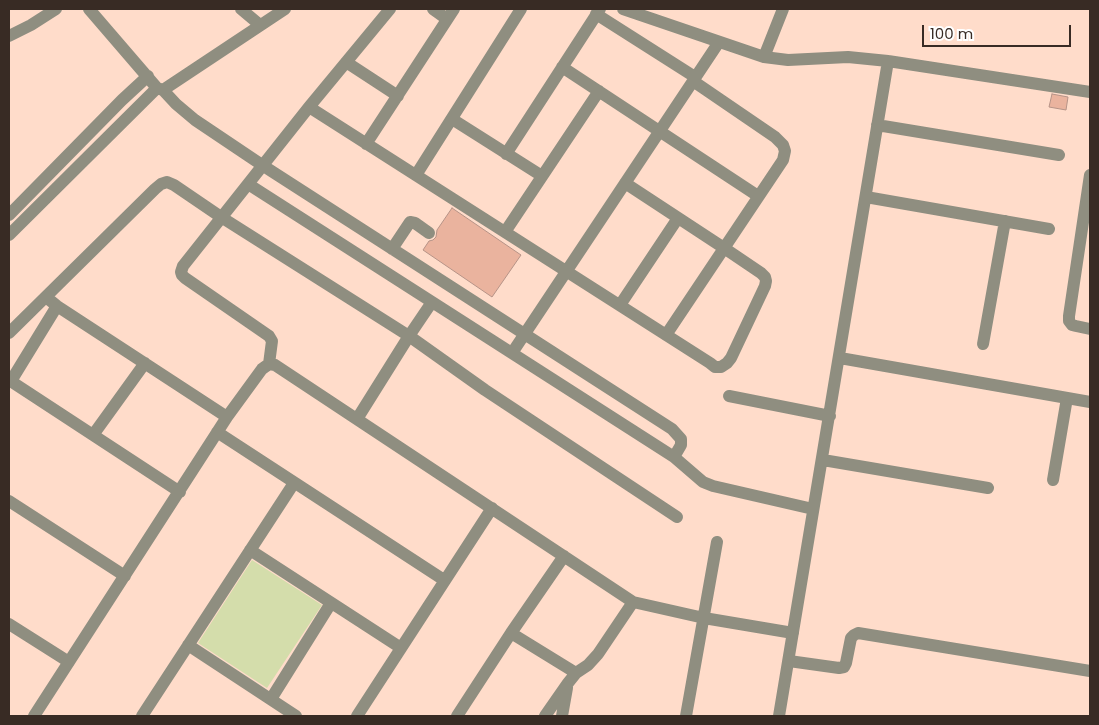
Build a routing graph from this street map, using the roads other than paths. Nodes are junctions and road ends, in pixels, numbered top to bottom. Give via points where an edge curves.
1 (56, 9) edge
2 (90, 9) edge
3 (241, 9) edge
4 (285, 9) edge
5 (390, 9) edge
6 (433, 9) edge
7 (521, 9) edge
8 (623, 9) edge
9 (783, 9) edge
10 (598, 11) edge
11 (451, 14) edge
12 (260, 25) junction
13 (9, 36) edge
14 (719, 42) junction
15 (764, 57) junction
16 (888, 61) junction
17 (346, 62) junction
18 (562, 67) junction
19 (148, 76) junction
20 (694, 79) junction
21 (160, 89) junction
22 (599, 91) junction
23 (1090, 92) edge
24 (398, 96) junction
25 (309, 107) junction
26 (452, 119) junction
27 (877, 125) junction
28 (660, 131) junction
29 (366, 144) junction
30 (506, 154) junction
31 (1059, 155) dead end
32 (262, 165) junction
33 (1090, 175) edge
34 (416, 176) junction
35 (542, 176) junction
36 (625, 183) junction
37 (248, 184) junction
38 (758, 196) junction
39 (866, 197) junction
40 (337, 214) junction
41 (9, 215) edge
42 (221, 218) junction
43 (678, 218) junction
44 (1004, 221) junction
45 (1049, 229) dead end
46 (323, 232) junction
47 (505, 232) junction
48 (429, 233) dead end
49 (9, 235) edge
50 (1085, 246) edge
51 (392, 248) junction
52 (724, 248) junction
53 (566, 271) junction
54 (46, 297) junction
55 (432, 302) junction
56 (620, 305) junction
57 (57, 306) junction
58 (1090, 329) edge
59 (9, 333) edge
60 (524, 334) junction
61 (666, 335) junction
62 (409, 336) junction
63 (983, 344) dead end
64 (512, 353) junction
65 (840, 358) junction
66 (145, 363) junction
67 (269, 364) junction
68 (10, 381) edge
69 (729, 396) dead end
70 (1067, 398) junction
71 (1090, 402) edge
72 (830, 416) junction
73 (227, 417) junction
74 (357, 419) junction
75 (218, 432) junction
76 (93, 435) junction
77 (674, 456) junction
78 (823, 460) junction
79 (1053, 480) dead end
80 (294, 483) junction
81 (988, 488) dead end
82 (180, 492) junction
83 (9, 501) edge
84 (492, 508) junction
85 (813, 509) junction
86 (677, 517) dead end
87 (717, 542) dead end
88 (250, 550) junction
89 (564, 556) junction
90 (125, 576) junction
91 (444, 580) junction
92 (633, 602) junction
93 (331, 603) junction
94 (704, 618) junction
95 (9, 624) edge
96 (511, 633) junction
97 (793, 633) junction
98 (188, 645) junction
99 (400, 648) junction
100 (789, 661) junction
101 (69, 662) junction
102 (1090, 671) edge
103 (572, 678) junction
104 (271, 699) junction
105 (34, 716) edge
106 (143, 716) edge
107 (296, 716) edge
108 (357, 716) edge
109 (457, 716) edge
110 (545, 716) edge
111 (562, 716) edge
112 (686, 716) edge
113 (779, 716) edge

1 - 13 street
2 - 19 street
3 - 12 street
4 - 12 street
5 - 17 street
6 - 11 street
7 - 26 street
8 - 14 street
9 - 15 street
10 - 18 street
10 - 20 street
11 - 24 street
12 - 21 street
14 - 15 street
14 - 20 street
15 - 16 street via 788,60 848,57
16 - 23 street
16 - 27 street
17 - 24 street
17 - 25 street
18 - 22 street
18 - 30 street
19 - 21 street
19 - 41 street
20 - 28 street
20 - 38 street via 783,145 782,160
21 - 32 street via 195,120
21 - 49 street
22 - 28 street
22 - 35 street
24 - 29 street
25 - 29 street
25 - 32 street
26 - 30 street
26 - 34 street
27 - 31 street
27 - 39 street
28 - 36 street
28 - 38 street
29 - 34 street
30 - 35 street
32 - 37 street
32 - 40 street
33 - 50 street
34 - 47 street
35 - 47 street
36 - 43 street
36 - 53 street
37 - 42 street
37 - 46 street
38 - 52 street
39 - 44 street
39 - 65 street
40 - 46 street
40 - 51 street
42 - 54 street via 174,185 161,184
42 - 62 street
42 - 67 street via 181,272 269,336 272,341
43 - 52 street
43 - 56 street
44 - 45 street
44 - 63 street
46 - 55 street
47 - 53 street
48 - 51 street via 410,222
50 - 58 street via 1069,321 1072,325
51 - 60 street
52 - 61 street
52 - 61 street via 761,273 766,281 727,363 715,366
53 - 56 street
53 - 60 street
54 - 57 street
54 - 59 street
55 - 62 street
55 - 64 street
56 - 61 street
57 - 66 street
57 - 68 street
60 - 64 street
60 - 77 street via 672,429 682,439
62 - 74 street
62 - 86 street
64 - 77 street
65 - 70 street
65 - 72 street
66 - 73 street
66 - 76 street
67 - 73 street
67 - 74 street
68 - 76 street
69 - 72 street
70 - 71 street
70 - 79 street
72 - 78 street
73 - 75 street
74 - 84 street
75 - 80 street
75 - 82 street
76 - 82 street
77 - 85 street via 703,482 713,486
78 - 81 street
78 - 85 street
80 - 88 street
80 - 91 street
82 - 90 street
83 - 90 street
84 - 89 street
84 - 91 street
85 - 97 street
87 - 94 street
88 - 93 street
88 - 98 street
89 - 92 street
89 - 96 street
90 - 101 street
91 - 99 street
92 - 94 street
92 - 103 street via 598,654
93 - 99 street
93 - 104 street
94 - 97 street
94 - 112 street
95 - 101 street
96 - 103 street
96 - 109 street
97 - 100 street
98 - 104 street
98 - 106 street
99 - 108 street
100 - 102 street via 844,667 851,638 858,633
100 - 113 street
101 - 105 street
103 - 110 street
103 - 111 street
104 - 107 street

